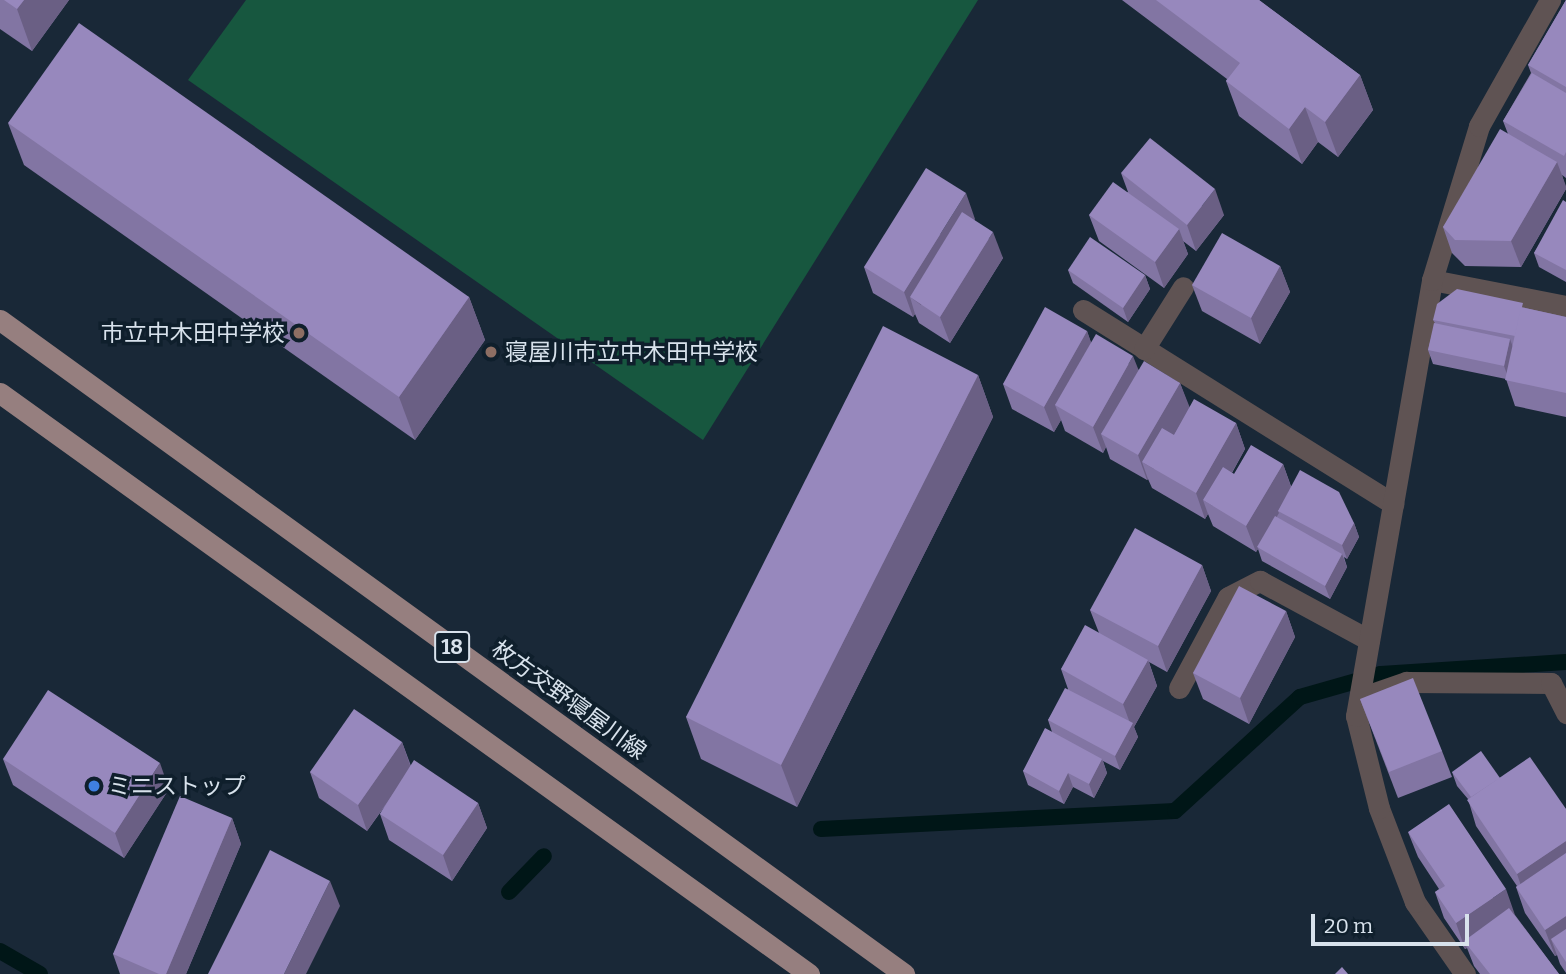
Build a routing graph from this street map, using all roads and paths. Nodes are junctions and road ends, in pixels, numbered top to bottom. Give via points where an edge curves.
1 (1550, 0) edge
2 (1432, 280) junction
3 (1183, 287) dead end
4 (1566, 306) edge
5 (1083, 310) dead end
6 (0, 320) edge
7 (1144, 349) junction
8 (0, 393) edge
9 (1393, 504) junction
10 (1370, 640) junction
11 (1362, 684) junction
12 (1179, 688) dead end
13 (1566, 713) edge
14 (809, 974) edge
15 (904, 974) edge
16 (1465, 974) edge

1 - 2 street via 1479,125
2 - 4 street
2 - 9 street
3 - 7 street
5 - 7 street
6 - 15 main road, 枚方交野寝屋川線 / 18
7 - 9 street
8 - 14 main road, 18
9 - 10 street
10 - 11 street
10 - 12 street via 1260,581 1228,597
11 - 13 street via 1551,683
11 - 16 street via 1356,716 1380,808 1415,902

